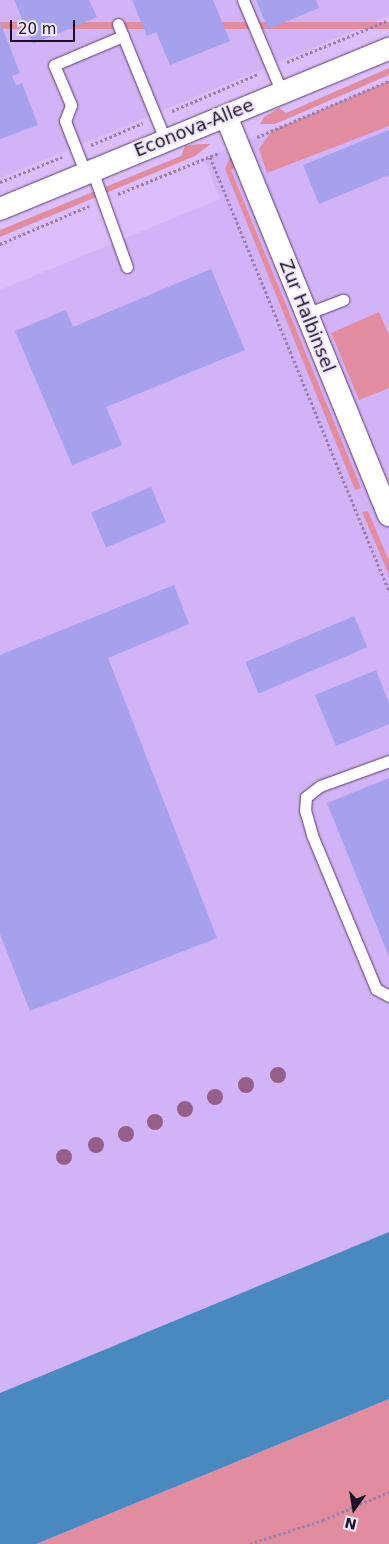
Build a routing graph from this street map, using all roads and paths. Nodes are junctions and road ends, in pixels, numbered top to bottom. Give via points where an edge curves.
1 (243, 0) edge
2 (389, 20) edge
3 (118, 24) dead end
4 (123, 36) junction
5 (389, 49) edge
6 (272, 68) junction
7 (389, 81) edge
8 (282, 93) junction
9 (226, 116) junction
10 (156, 117) junction
11 (164, 139) junction
12 (238, 145) junction
13 (77, 150) junction
14 (210, 157) junction
15 (89, 171) junction
16 (0, 182) edge
17 (103, 200) junction
18 (0, 209) edge
19 (0, 244) edge
20 (127, 267) dead end
21 (343, 300) dead end
22 (306, 314) junction
23 (389, 515) edge
24 (389, 592) edge
25 (389, 761) edge
26 (389, 996) edge
27 (389, 1492) edge
28 (250, 1544) edge

1 - 6 lane
2 - 6 path
3 - 4 lane
4 - 10 lane
4 - 13 lane via 54,65 71,105 65,121
5 - 8 street, Econova-Allee
6 - 8 lane
6 - 10 path
7 - 12 path
8 - 9 street, Econova-Allee
9 - 11 street, Econova-Allee
9 - 12 street, Zur Halbinsel
10 - 11 lane
10 - 13 path
11 - 15 street, Econova-Allee
12 - 14 path
12 - 22 street, Zur Halbinsel
13 - 15 lane
13 - 16 path
14 - 17 path
14 - 24 path
15 - 17 lane
15 - 18 street, Econova-Allee
17 - 19 path
17 - 20 lane
21 - 22 lane
22 - 23 street, Zur Halbinsel
25 - 26 lane via 320,786 306,797 305,810 312,835 376,989
27 - 28 path via 323,1520

